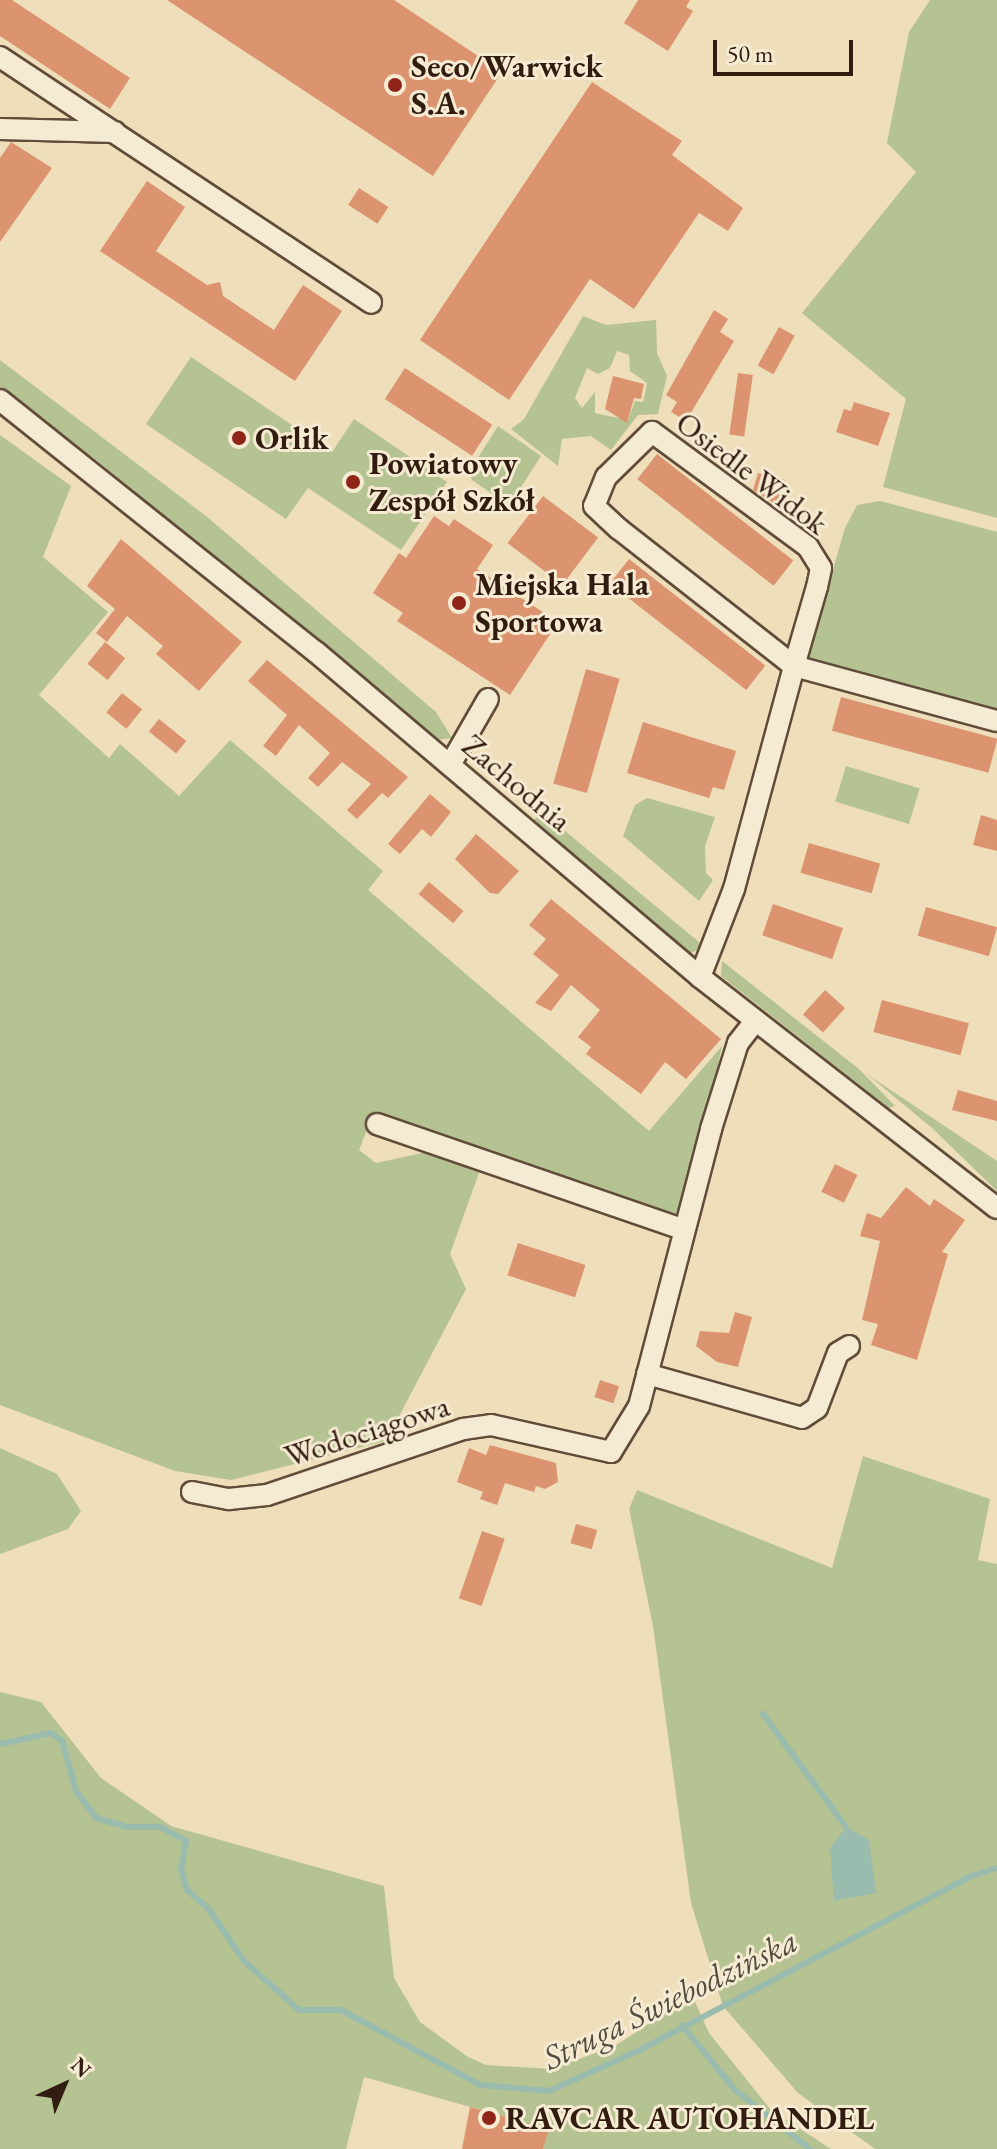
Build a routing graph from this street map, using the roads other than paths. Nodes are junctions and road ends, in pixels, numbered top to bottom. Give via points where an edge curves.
1 (0, 57) edge
2 (0, 129) edge
3 (115, 132) junction
4 (371, 303) dead end
5 (0, 400) edge
6 (794, 666) junction
7 (488, 699) dead end
8 (997, 721) edge
9 (450, 765) junction
10 (700, 977) junction
11 (755, 1021) junction
12 (377, 1124) dead end
13 (997, 1208) edge
14 (682, 1229) junction
15 (849, 1346) dead end
16 (647, 1374) junction
17 (192, 1492) dead end

1 - 3 street
2 - 3 street
3 - 4 street
5 - 9 street, Zachodnia via 115,487
6 - 6 street, Osiedle Widok via 821,568 812,551 652,432 606,477 594,506
6 - 8 street, Osiedle Widok
6 - 10 street, Osiedle Widok via 734,889
7 - 9 street
9 - 10 street, Zachodnia
10 - 11 street, Zachodnia
11 - 13 street, Zachodnia
11 - 14 street, Wodociągowa via 738,1043
12 - 14 street
14 - 16 street, Wodociągowa
15 - 16 street via 838,1353 817,1408 802,1418
16 - 17 street, Wodociągowa via 639,1406 611,1452 491,1425 463,1429 267,1495 229,1499

